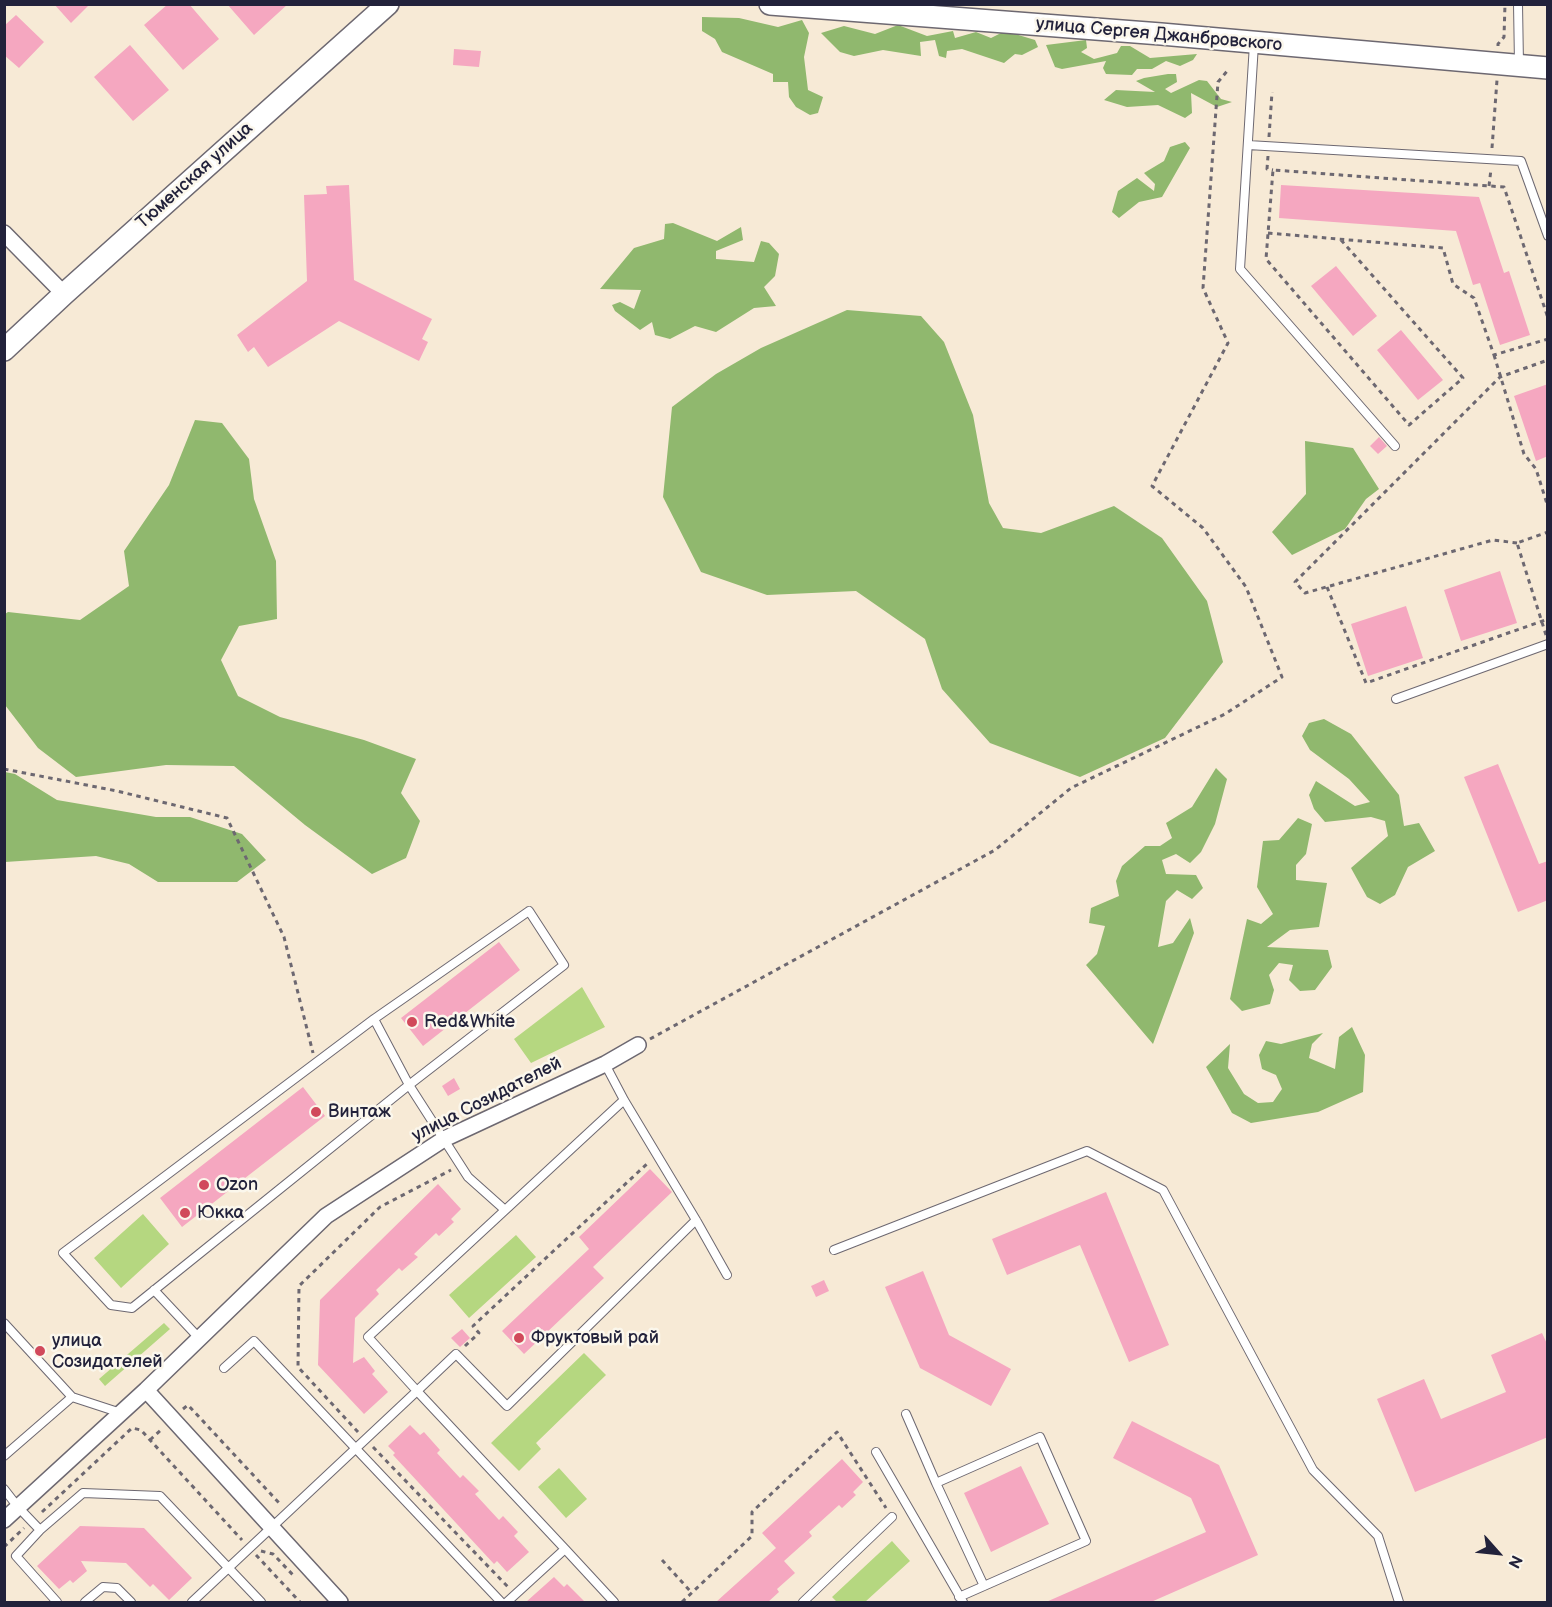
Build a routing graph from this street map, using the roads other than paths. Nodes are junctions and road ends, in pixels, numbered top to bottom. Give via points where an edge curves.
1 (388, 4) edge
2 (770, 4) edge
3 (1518, 4) edge
4 (1254, 43) junction
5 (1519, 66) junction
6 (1548, 68) edge
7 (1248, 144) junction
8 (4, 233) edge
9 (1548, 236) edge
10 (64, 294) junction
11 (4, 350) edge
12 (1395, 446) dead end
13 (1548, 644) edge
14 (1396, 699) dead end
15 (374, 1019) junction
16 (638, 1045) road end
17 (605, 1064) junction
18 (409, 1085) junction
19 (624, 1100) junction
20 (444, 1139) junction
21 (505, 1210) junction
22 (696, 1220) junction
23 (834, 1250) dead end
24 (727, 1275) dead end
25 (154, 1290) junction
26 (4, 1323) edge
27 (199, 1338) junction
28 (224, 1368) dead end
29 (146, 1390) junction
30 (417, 1391) junction
31 (72, 1397) junction
32 (121, 1413) junction
33 (906, 1414) dead end
34 (356, 1449) junction
35 (876, 1452) dead end
36 (4, 1456) edge
37 (936, 1483) junction
38 (4, 1489) edge
39 (18, 1507) junction
40 (892, 1517) road end
41 (4, 1520) edge
42 (271, 1528) junction
43 (40, 1530) junction
44 (565, 1549) junction
45 (229, 1569) junction
46 (984, 1586) junction
47 (961, 1600) edge
48 (57, 1602) edge
49 (85, 1602) edge
50 (131, 1602) edge
51 (192, 1602) edge
52 (261, 1602) edge
53 (340, 1602) edge
54 (501, 1602) edge
55 (507, 1602) edge
56 (614, 1602) edge
57 (803, 1602) edge
58 (1399, 1602) edge

1 - 10 street, Тюменская улица
2 - 4 street, улица Сергея Джанбровского
3 - 5 lane
4 - 5 street, улица Сергея Джанбровского
4 - 7 lane
5 - 6 street, улица Сергея Джанбровского
7 - 9 lane via 1521,161
7 - 12 lane via 1240,269
8 - 10 street
10 - 11 street, Тюменская улица
13 - 14 lane
15 - 18 lane
15 - 18 lane via 529,911 564,965
15 - 25 lane via 63,1253 111,1305 132,1308
16 - 17 street, улица Созидателей
17 - 19 lane
17 - 20 street, улица Созидателей
18 - 20 lane
18 - 25 lane
19 - 21 lane
19 - 22 lane
20 - 21 lane via 468,1176
20 - 27 street, улица Созидателей via 326,1216
21 - 30 lane via 368,1337
22 - 24 lane
22 - 30 lane via 507,1406 456,1354
23 - 58 lane via 1087,1150 1163,1190 1313,1470 1378,1536
25 - 27 lane
26 - 31 lane
27 - 29 street, улица Созидателей
28 - 34 lane via 254,1341
29 - 32 street, улица Созидателей
29 - 42 street
30 - 34 lane
30 - 44 lane
31 - 32 lane
31 - 36 lane
32 - 39 street, улица Созидателей
33 - 37 lane
34 - 42 lane
34 - 54 lane
35 - 47 lane
37 - 46 lane
37 - 46 lane via 1040,1437 1086,1541
38 - 39 lane
39 - 41 street, улица Созидателей
39 - 43 lane
40 - 57 lane
42 - 45 lane
42 - 53 street
43 - 45 lane via 83,1494 160,1496
43 - 48 lane via 16,1556
44 - 55 lane
44 - 56 lane
45 - 51 lane
45 - 52 lane
46 - 47 lane
49 - 50 lane via 103,1587 117,1588

